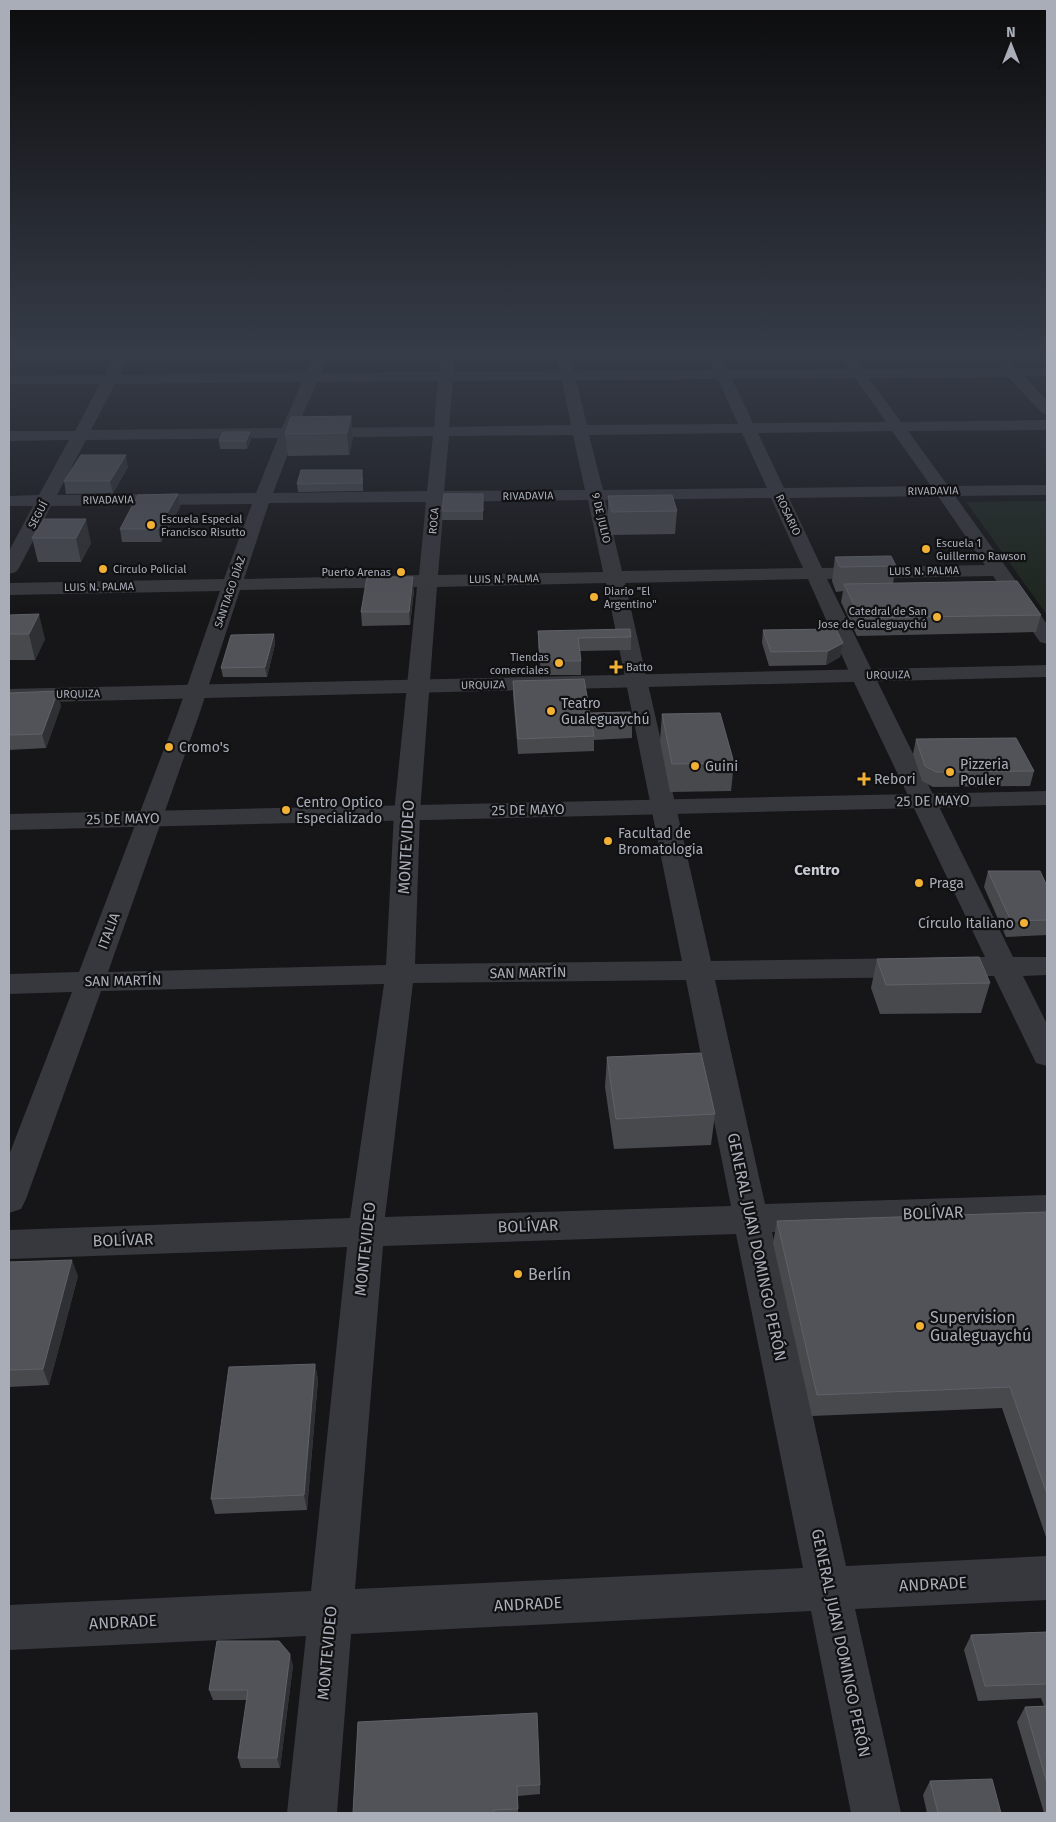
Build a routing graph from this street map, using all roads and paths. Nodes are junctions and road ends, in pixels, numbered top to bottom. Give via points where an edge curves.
1 (77, 440) edge
2 (284, 440) edge
3 (440, 440) edge
4 (582, 440) edge
5 (753, 440) edge
6 (906, 440) edge
7 (1047, 490) edge
8 (943, 491) junction
9 (777, 493) junction
10 (595, 495) junction
11 (436, 496) junction
12 (1047, 496) edge
13 (262, 498) junction
14 (45, 500) junction
15 (9, 501) edge
16 (960, 513) junction
17 (9, 568) edge
18 (999, 570) junction
19 (815, 573) junction
20 (614, 577) junction
21 (428, 581) junction
22 (233, 585) junction
23 (9, 589) edge
24 (1047, 638) edge
25 (1047, 671) edge
26 (862, 676) junction
27 (638, 681) junction
28 (420, 686) junction
29 (196, 691) junction
30 (9, 696) edge
31 (1047, 798) edge
32 (923, 801) junction
33 (664, 807) junction
34 (407, 813) junction
35 (151, 818) junction
36 (9, 822) edge
37 (1047, 966) edge
38 (1004, 967) junction
39 (698, 972) junction
40 (400, 974) junction
41 (90, 982) junction
42 (9, 984) edge
43 (1047, 1055) edge
44 (9, 1199) edge
45 (1047, 1209) edge
46 (751, 1219) junction
47 (366, 1232) junction
48 (9, 1244) edge
49 (1047, 1578) edge
50 (829, 1589) junction
51 (330, 1613) junction
52 (9, 1628) edge
53 (312, 1813) edge
54 (876, 1813) edge

1 - 14 street, SEGUÍ
2 - 13 street, SANTIAGO DÍAZ
3 - 11 street, ROCA
4 - 10 street, 9 DE JULIO
5 - 9 street, ROSARIO
6 - 8 street
7 - 8 street, RIVADAVIA
8 - 9 street, RIVADAVIA
8 - 16 street
9 - 10 street, RIVADAVIA
9 - 19 street, ROSARIO
10 - 11 street, RIVADAVIA
10 - 20 street, 9 DE JULIO
11 - 13 street, RIVADAVIA
11 - 21 street, ROCA
12 - 16 street, RIVADAVIA via 978,499 964,505
13 - 14 street, RIVADAVIA
13 - 22 street, SANTIAGO DÍAZ
14 - 15 street, RIVADAVIA
14 - 17 street, SEGUÍ
16 - 18 street
18 - 19 street, LUIS N. PALMA
18 - 24 street
19 - 20 street, LUIS N. PALMA
19 - 26 street, ROSARIO
20 - 21 street, LUIS N. PALMA
20 - 27 street, 9 DE JULIO
21 - 22 street, LUIS N. PALMA
21 - 28 street, ROCA
22 - 23 street, LUIS N. PALMA
22 - 29 street, SANTIAGO DÍAZ
25 - 26 street, URQUIZA
26 - 27 street, URQUIZA
26 - 32 street, ROSARIO
27 - 28 street, URQUIZA
27 - 33 street, GENERAL JUAN DOMINGO PERÓN
28 - 29 street, URQUIZA
28 - 34 street, MONTEVIDEO
29 - 30 street, URQUIZA
29 - 35 street, ITALIA
31 - 32 street, 25 DE MAYO
32 - 33 street, 25 DE MAYO
32 - 38 street, ROSARIO
33 - 34 street, 25 DE MAYO
33 - 39 street, GENERAL JUAN DOMINGO PERÓN
34 - 35 street, 25 DE MAYO
34 - 40 street, MONTEVIDEO
35 - 36 street, 25 DE MAYO
35 - 41 street, ITALIA
37 - 38 street, SAN MARTÍN
38 - 39 street, SAN MARTÍN
38 - 43 street, ROSARIO
39 - 40 street, SAN MARTÍN
39 - 46 street, GENERAL JUAN DOMINGO PERÓN
40 - 41 street, SAN MARTÍN
40 - 47 street, MONTEVIDEO
41 - 42 street, SAN MARTÍN
41 - 44 street, ITALIA
45 - 46 street, BOLÍVAR
46 - 47 street, BOLÍVAR
46 - 50 street, GENERAL JUAN DOMINGO PERÓN
47 - 48 street, BOLÍVAR
47 - 51 street, MONTEVIDEO
49 - 50 street, ANDRADE
50 - 51 street, ANDRADE
50 - 54 street, GENERAL JUAN DOMINGO PERÓN
51 - 52 street, ANDRADE
51 - 53 street, MONTEVIDEO

